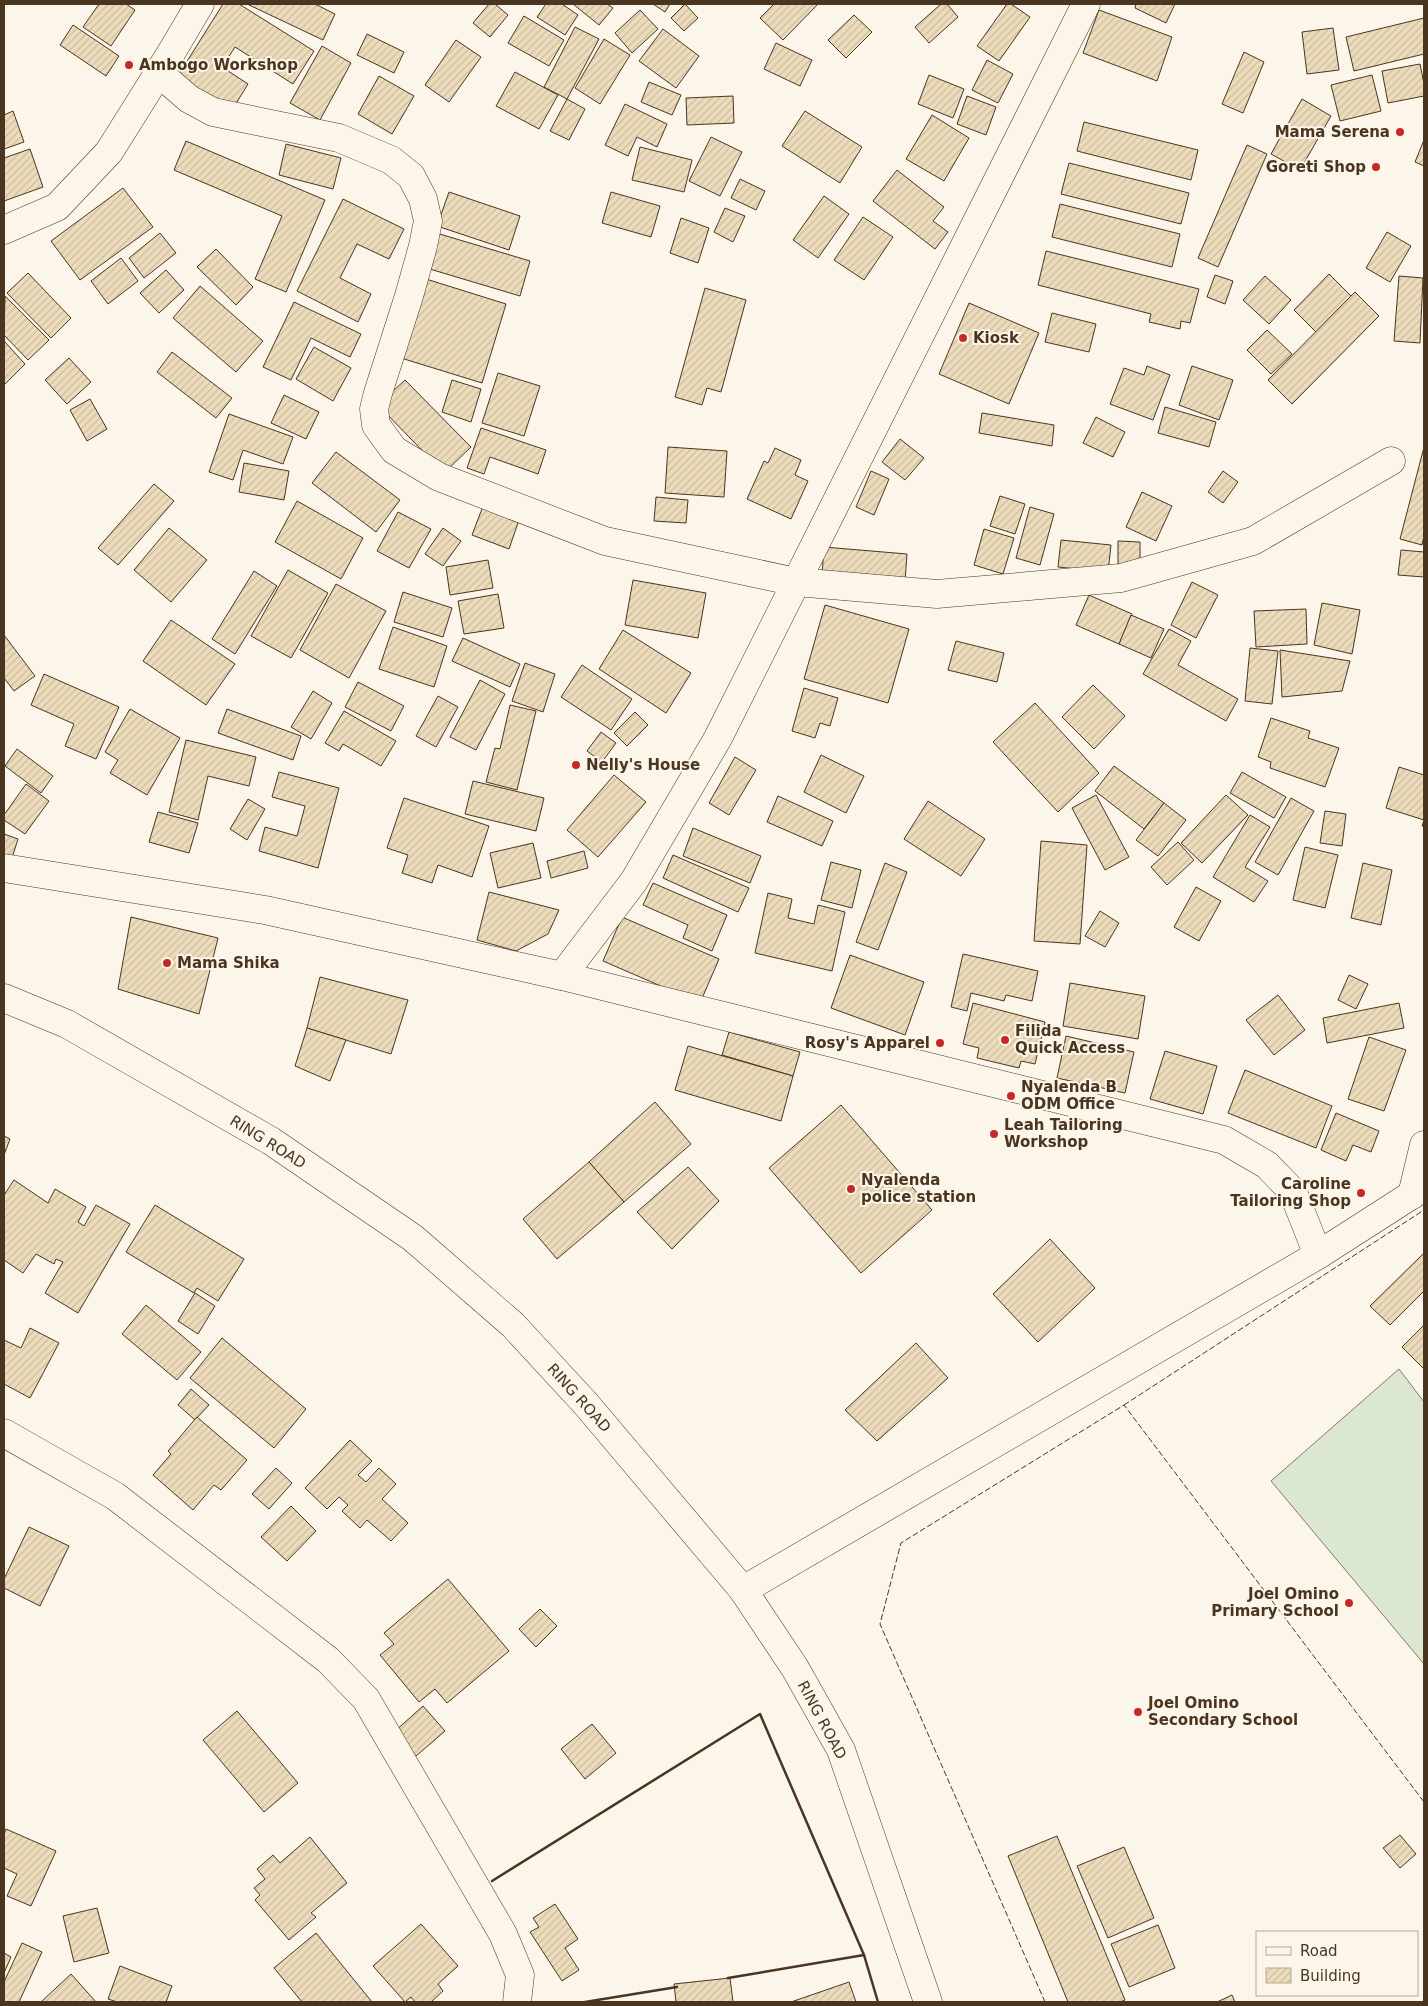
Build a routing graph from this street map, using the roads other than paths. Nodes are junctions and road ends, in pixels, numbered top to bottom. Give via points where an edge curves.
1 (200, 4) edge
2 (1086, 4) edge
3 (159, 73) junction
4 (4, 230) edge
5 (1391, 461) dead end
6 (796, 582) junction
7 (4, 868) edge
8 (562, 976) junction
9 (4, 998) edge
10 (1424, 1145) edge
11 (1418, 1191) edge
12 (1318, 1255) junction
13 (4, 1433) edge
14 (742, 1590) junction
15 (518, 2002) edge
16 (928, 2002) edge

1 - 3 street
2 - 6 street
3 - 4 street via 109,152 58,207
3 - 6 street via 189,99 213,112 339,138 391,160 411,176 423,199 428,221 374,409 376,425 394,450 439,477 605,541
5 - 6 street via 1252,541 1121,578 937,594
6 - 8 street via 718,738 639,873
7 - 8 street via 266,910
8 - 12 street via 1224,1140 1267,1164 1293,1192
9 - 14 street, RING ROAD via 68,1024 271,1141 413,1238 513,1325 586,1404
10 - 11 street
11 - 12 street
12 - 14 street
13 - 15 street via 115,1496 328,1660 366,1699 503,1934 520,1975
14 - 16 street, RING ROAD via 794,1668 840,1750

